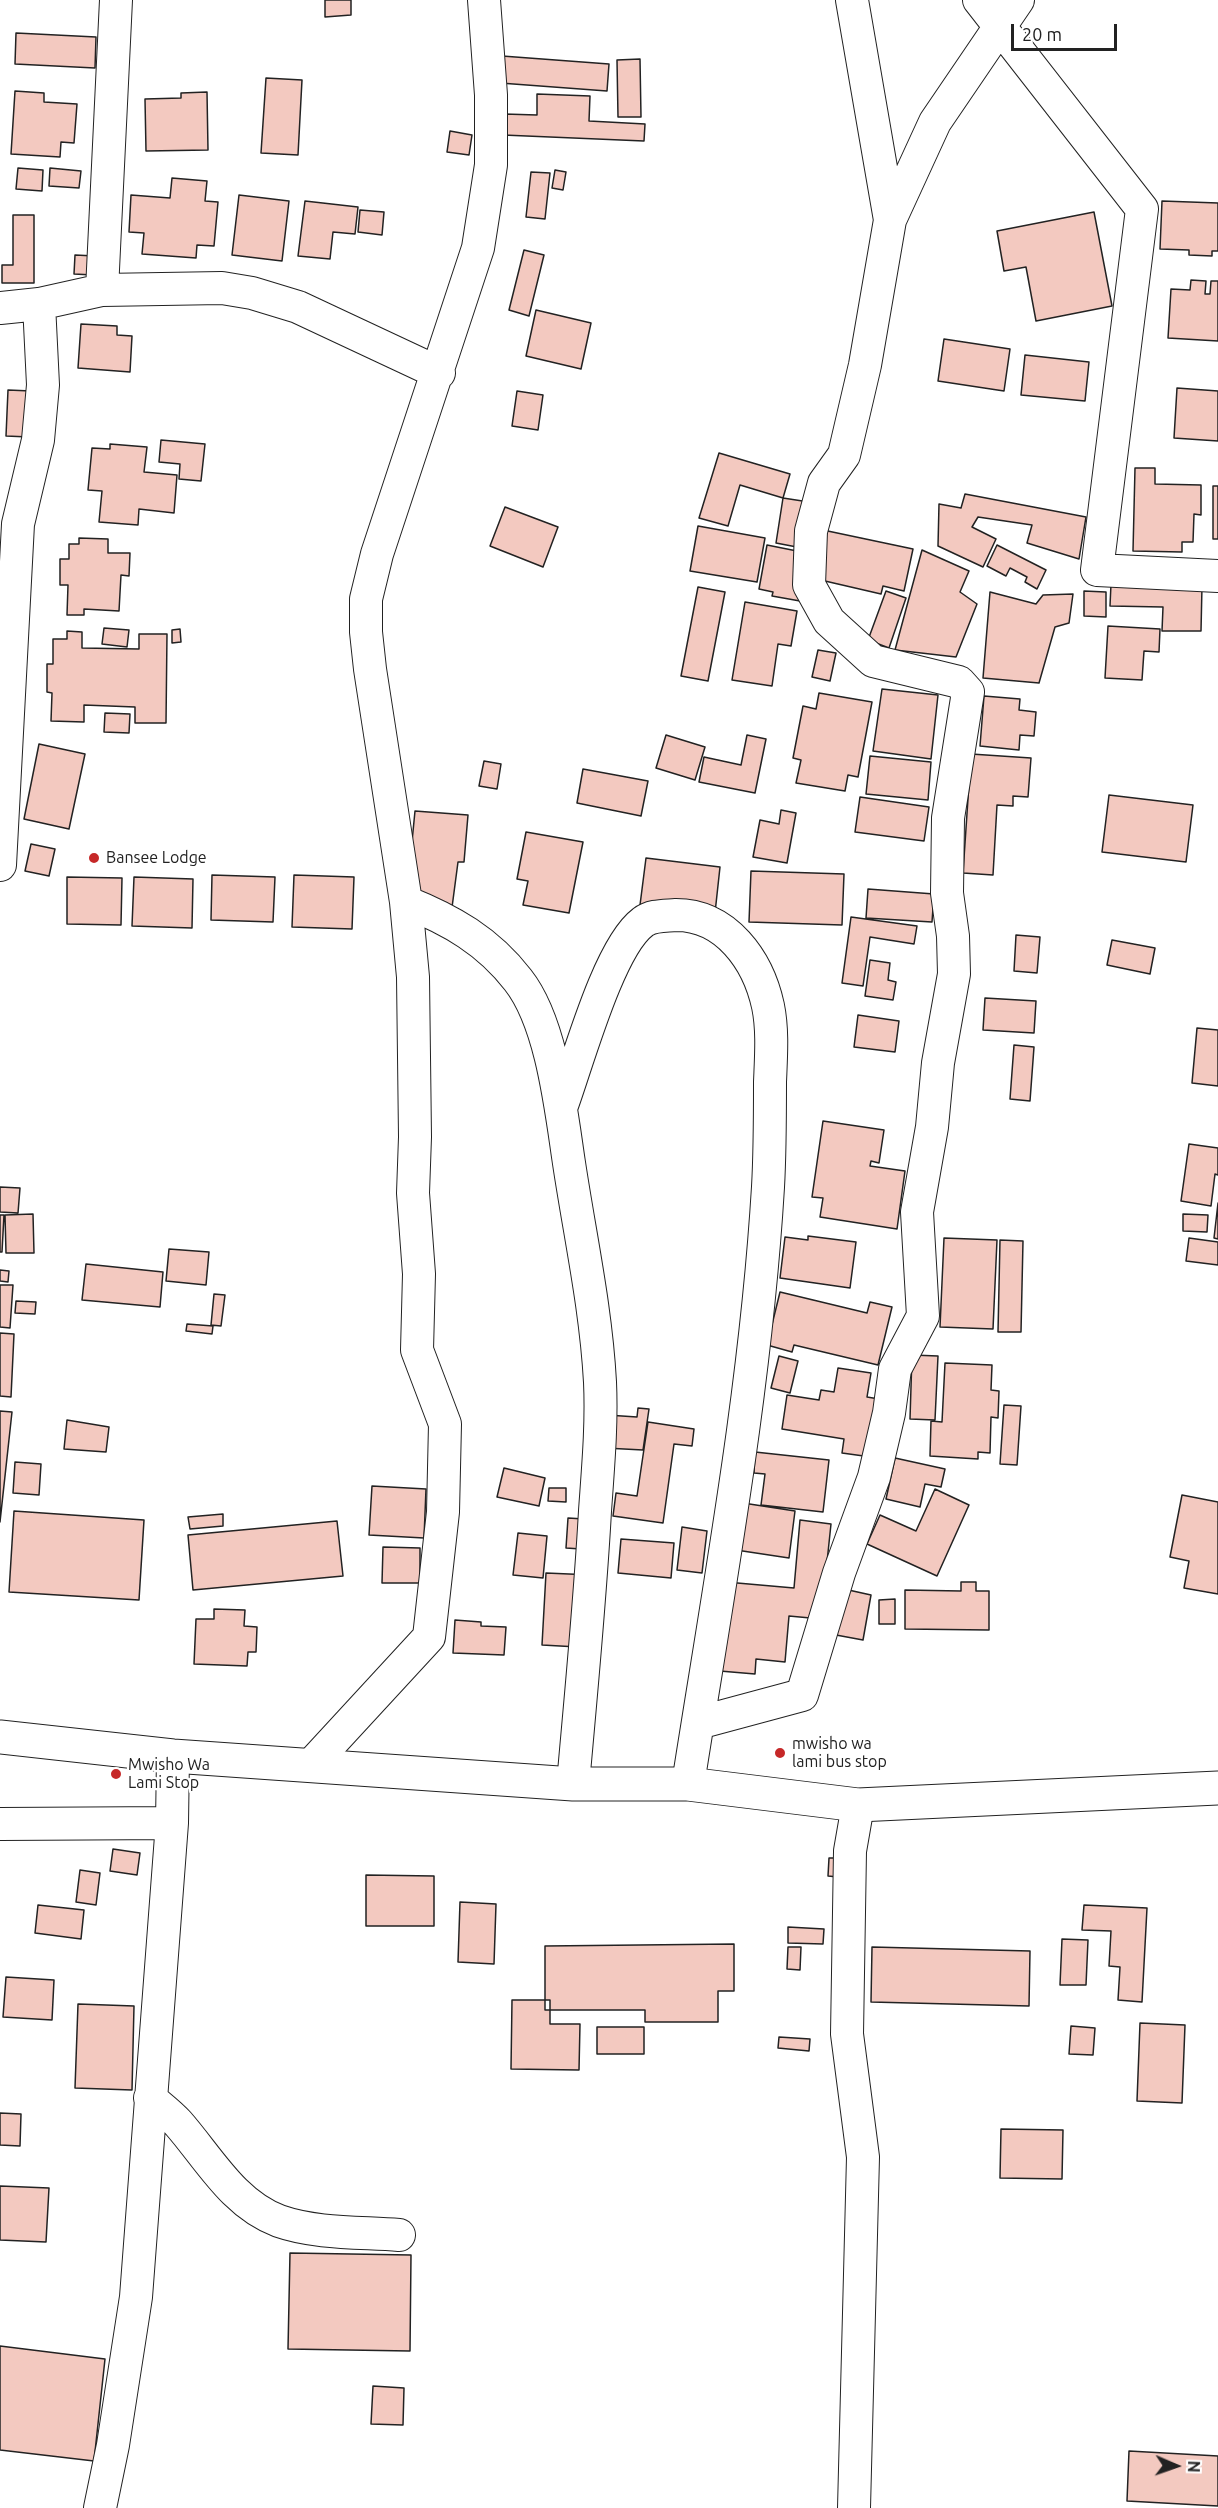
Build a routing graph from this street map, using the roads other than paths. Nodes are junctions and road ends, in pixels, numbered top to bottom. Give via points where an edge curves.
1 (116, 0) edge
2 (484, 0) edge
3 (852, 0) edge
4 (979, 0) edge
5 (1018, 0) edge
6 (1000, 27) junction
7 (890, 220) junction
8 (102, 290) junction
9 (39, 304) junction
10 (0, 308) edge
11 (439, 373) junction
12 (1218, 576) edge
13 (0, 866) edge
14 (406, 902) junction
15 (561, 1108) junction
16 (698, 1723) junction
17 (0, 1737) edge
18 (173, 1756) junction
19 (311, 1765) junction
20 (573, 1784) junction
21 (688, 1784) junction
22 (1218, 1788) edge
23 (858, 1805) junction
24 (172, 1823) junction
25 (0, 1824) edge
26 (150, 2098) junction
27 (399, 2235) dead end
28 (100, 2508) edge
29 (854, 2508) edge

1 - 8 street
2 - 11 street via 491,165 478,248
3 - 7 street
4 - 6 street
5 - 6 street
6 - 7 street via 935,122
6 - 12 street via 1142,209 1098,570
7 - 16 street via 865,365 844,455 824,483 811,531 807,569 809,585 829,621 873,660 959,682 969,692 948,818 947,893 954,974 917,1212 923,1316 895,1369 874,1478 839,1573 802,1695
8 - 9 street
8 - 11 street via 222,288 252,292 298,306
9 - 10 street
9 - 13 street via 43,385 38,440 18,524
11 - 14 street via 390,511 366,599 370,669
14 - 15 street via 473,934 519,982 539,1021
14 - 19 street via 413,977 417,1350 445,1424 443,1512 429,1637
15 - 16 street via 610,969 641,923 653,917 680,915 707,919 734,938 759,977 768,1007 769,1163 762,1288
15 - 20 street via 590,1280 600,1383 592,1565
16 - 21 street
17 - 18 highway
18 - 19 highway
18 - 24 street
19 - 20 highway
20 - 21 highway
21 - 23 highway
22 - 23 highway
23 - 29 street via 850,1851 848,2034 863,2157
24 - 25 street
24 - 26 street
26 - 27 street via 177,2122 204,2157 254,2208 289,2223
26 - 28 street via 136,2297 114,2445

